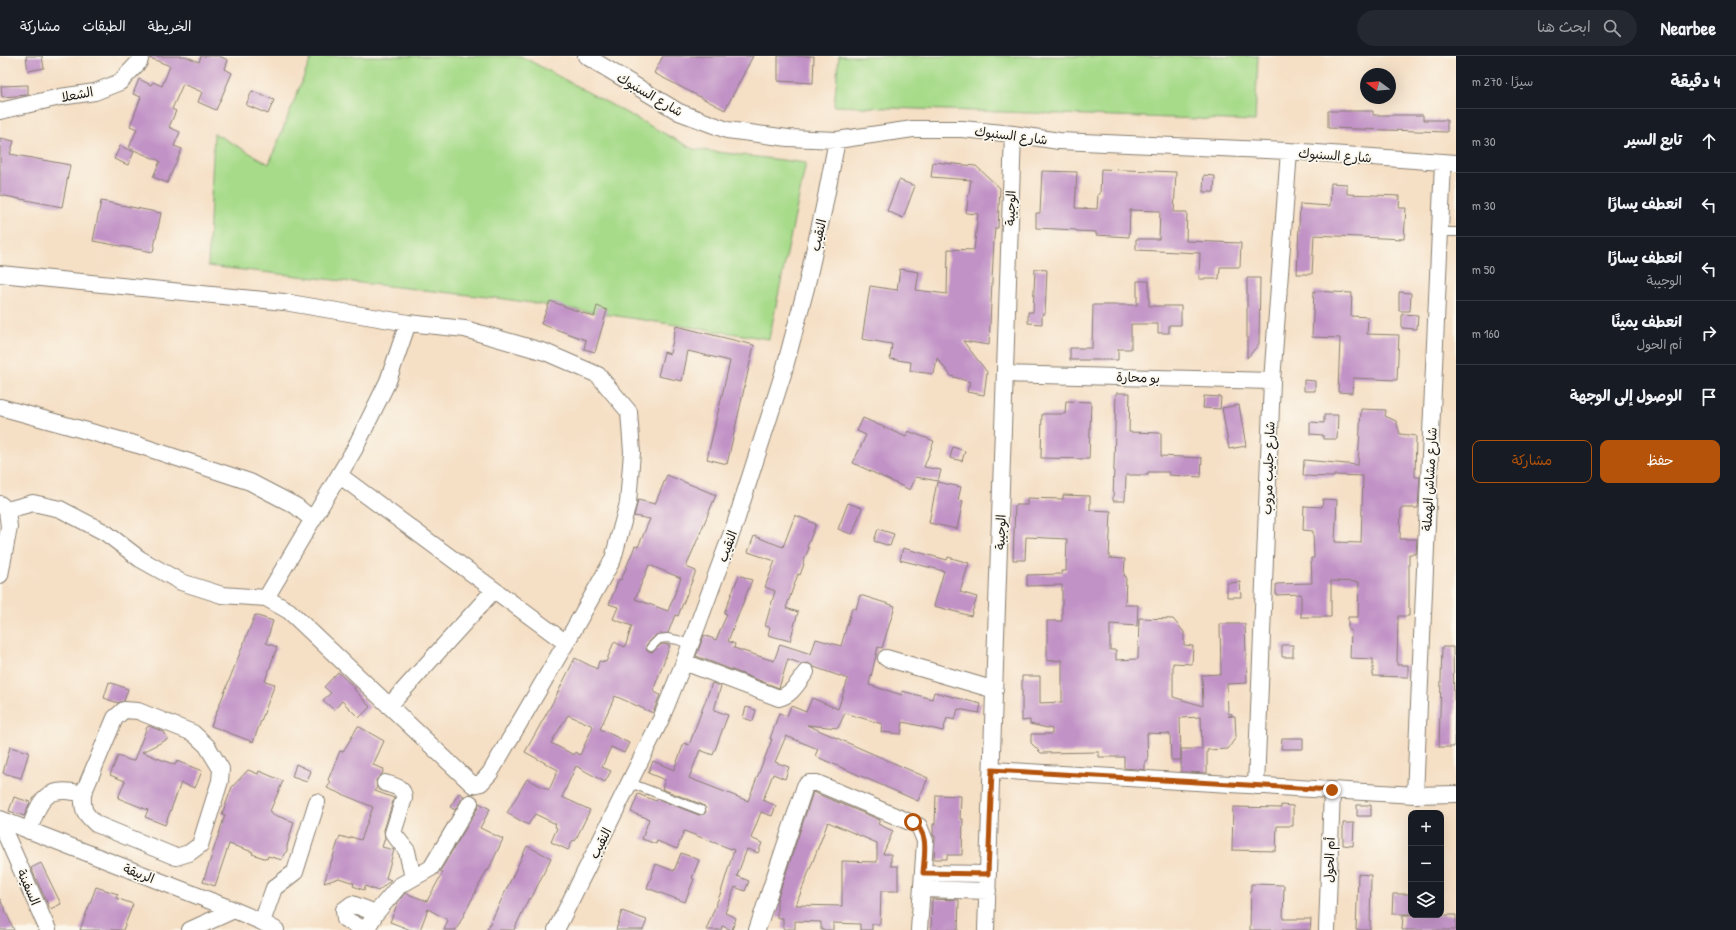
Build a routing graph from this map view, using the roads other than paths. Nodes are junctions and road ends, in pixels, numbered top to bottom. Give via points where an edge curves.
1 (141, 56) edge
2 (586, 56) edge
3 (0, 111) edge
4 (1013, 134) junction
5 (838, 140) junction
6 (1289, 151) junction
7 (1449, 163) edge
8 (1440, 232) junction
9 (1456, 232) edge
10 (0, 274) edge
11 (408, 323) junction
12 (1005, 374) junction
13 (1272, 381) junction
14 (0, 407) edge
15 (339, 475) junction
16 (3, 507) edge
17 (313, 520) junction
18 (0, 575) edge
19 (494, 590) junction
20 (266, 598) junction
21 (566, 643) junction
22 (690, 645) junction
23 (651, 648) dead end
24 (886, 658) dead end
25 (684, 662) junction
26 (806, 672) dead end
27 (994, 690) junction
28 (389, 706) junction
29 (992, 770) junction
30 (385, 783) dead end
31 (630, 783) junction
32 (1256, 786) junction
33 (1332, 790) junction
34 (83, 794) junction
35 (1456, 794) edge
36 (1415, 795) junction
37 (317, 802) dead end
38 (470, 803) dead end
39 (701, 810) dead end
40 (0, 820) edge
41 (29, 830) junction
42 (923, 873) junction
43 (988, 874) junction
44 (413, 878) junction
45 (922, 890) junction
46 (988, 891) junction
47 (234, 910) junction
48 (376, 913) junction
49 (262, 922) junction
50 (48, 930) edge
51 (190, 930) edge
52 (276, 930) edge
53 (365, 930) edge
54 (556, 930) edge
55 (757, 930) edge
56 (919, 930) edge
57 (986, 930) edge
58 (1327, 930) edge

1 - 3 street, الشعلا via 139,62 120,82 95,92
2 - 5 street, شارع السنبوك via 679,112 727,130 788,138
4 - 5 street, شارع السنبوك via 962,129 913,129
4 - 6 street, شارع السنبوك via 1059,141
4 - 12 street, الوجيبة
5 - 22 street, النقيب via 806,288 783,374 735,524
6 - 7 street, شارع السنبوك
6 - 13 street, شارع جليب مروب
7 - 8 street, شارع مشاش الهملة
8 - 9 lane
8 - 36 street, شارع مشاش الهملة
10 - 11 street via 284,302
11 - 15 street via 388,381
11 - 21 street via 464,329 545,352 598,375 629,412 632,452 628,503 613,559
12 - 13 street, بو محارة
12 - 27 street, الوجيبة
13 - 32 street, شارع جليب مروب
14 - 17 street via 138,445 250,482 296,506
15 - 17 street
15 - 19 street
16 - 18 street via 9,527
16 - 20 street via 33,504 60,509 106,533 140,558 181,582 222,595
17 - 20 street
19 - 21 street
19 - 28 street
20 - 28 street via 289,611
21 - 28 street via 490,773 481,783 473,784
22 - 23 lane via 668,638 659,639
22 - 25 street, النقيب
24 - 27 street
25 - 26 street via 779,698 786,697
25 - 31 street, النقيب via 661,719
27 - 29 street, الوجيبة
29 - 32 street
29 - 43 street, الوجيبة
30 - 44 street via 403,792 404,798 393,833 407,851
31 - 39 lane
31 - 54 street, النقيب
32 - 33 street
33 - 36 street
33 - 58 street, أم الحول
34 - 34 street via 115,718 124,710 138,711 193,733 207,746 221,769 220,781 200,845 190,853 176,857 96,824 86,815 82,806
34 - 41 street via 55,791 42,799
35 - 36 street
37 - 49 street via 295,872 274,888
38 - 44 street via 431,868
40 - 41 street, الربيقة
40 - 50 street, السفينة
41 - 47 street, الربيقة
42 - 43 street
42 - 45 street
42 - 55 street via 925,841 919,826 817,783 809,783 805,786
43 - 46 street, الوجيبة
44 - 48 street via 399,886
45 - 46 street
45 - 56 street
46 - 57 street, الوجيبة
47 - 49 street, الربيقة
47 - 51 street
48 - 53 street
48 - 53 street via 352,904 344,910 345,919
49 - 52 street, الربيقة

